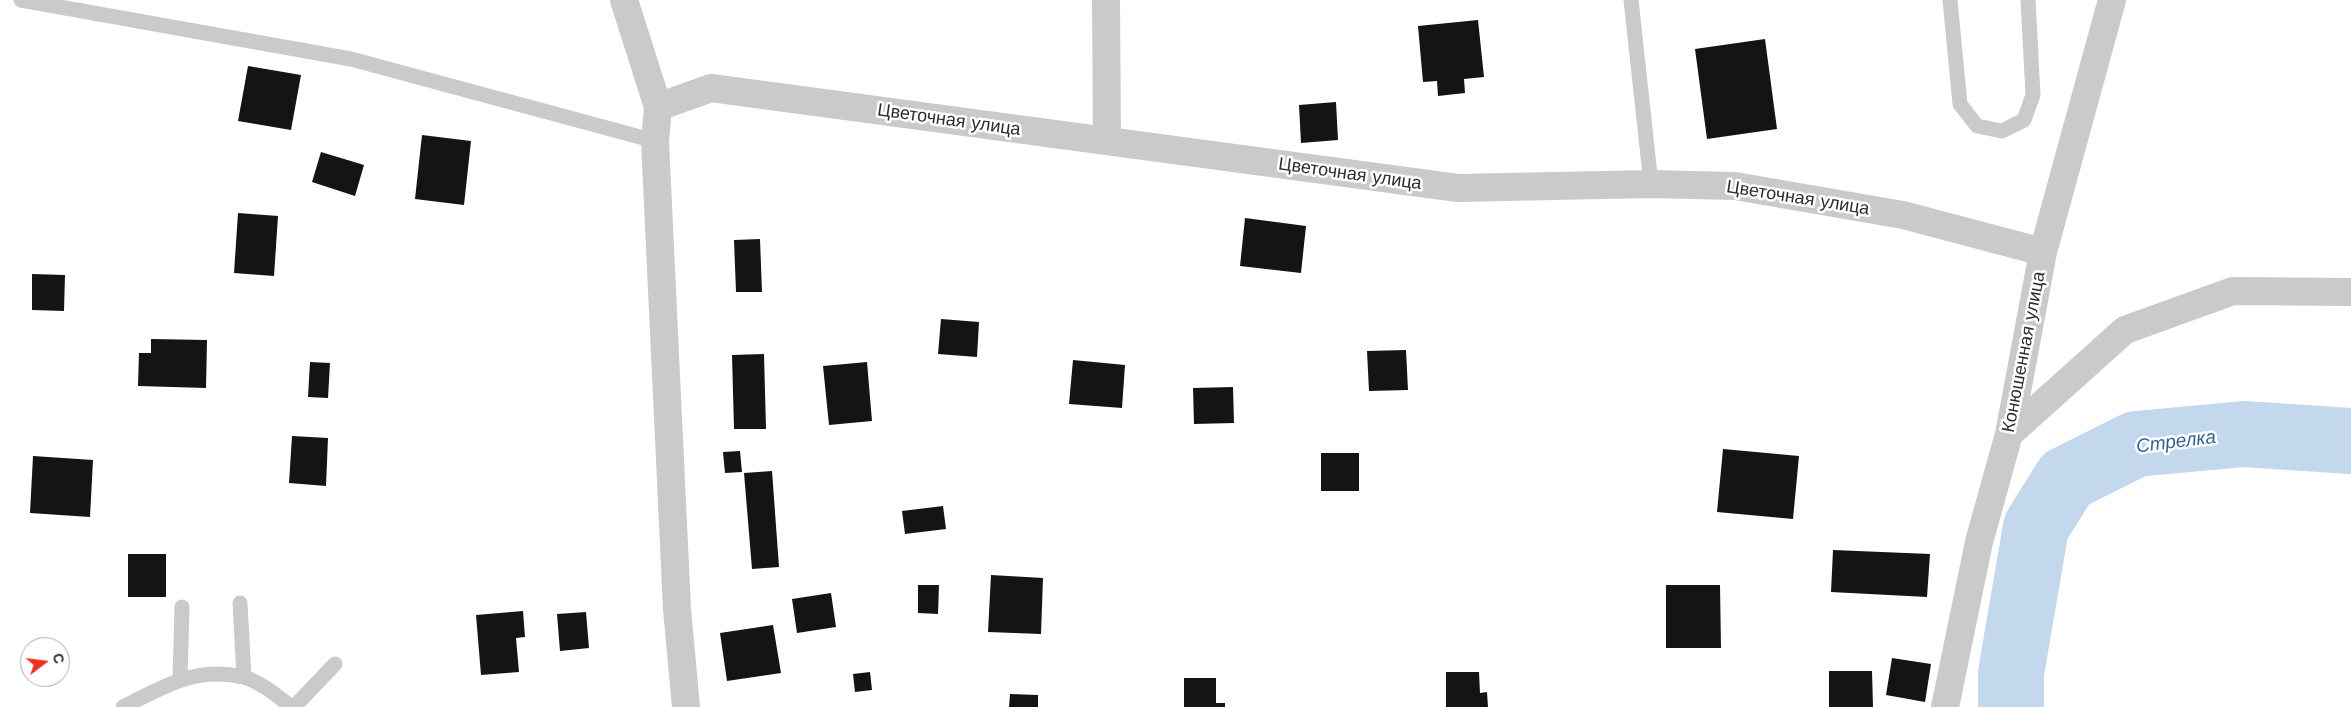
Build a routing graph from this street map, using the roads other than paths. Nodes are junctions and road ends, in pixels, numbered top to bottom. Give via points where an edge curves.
1 (21, 0) edge
2 (624, 0) edge
3 (1106, 0) edge
4 (1631, 0) edge
5 (1950, 0) edge
6 (2028, 0) edge
7 (2112, 0) edge
8 (658, 107) junction
9 (654, 141) junction
10 (1107, 141) junction
11 (1651, 184) junction
12 (2043, 252) junction
13 (2351, 292) edge
14 (2010, 434) junction
15 (240, 603) dead end
16 (182, 607) dead end
17 (335, 664) dead end
18 (244, 677) junction
19 (180, 679) junction
20 (123, 707) edge
21 (293, 707) edge
22 (686, 707) edge
23 (1945, 707) edge

1 - 9 lane via 351,59
2 - 8 street
3 - 10 street
4 - 11 lane
5 - 6 lane via 1960,104 1977,126 2002,131 2024,120 2033,95
7 - 12 street, Конюшенная улица
8 - 9 street
8 - 10 street, Цветочная улица via 711,88
9 - 22 street via 677,609
10 - 11 street, Цветочная улица via 1458,188
11 - 12 street, Цветочная улица via 1734,186 1903,215
12 - 14 street, Конюшенная улица
13 - 14 street via 2233,291 2125,330
14 - 23 street, Конюшенная улица via 1979,542
15 - 18 lane
16 - 19 lane
17 - 21 lane
18 - 19 lane via 209,675
18 - 21 lane
19 - 20 lane

